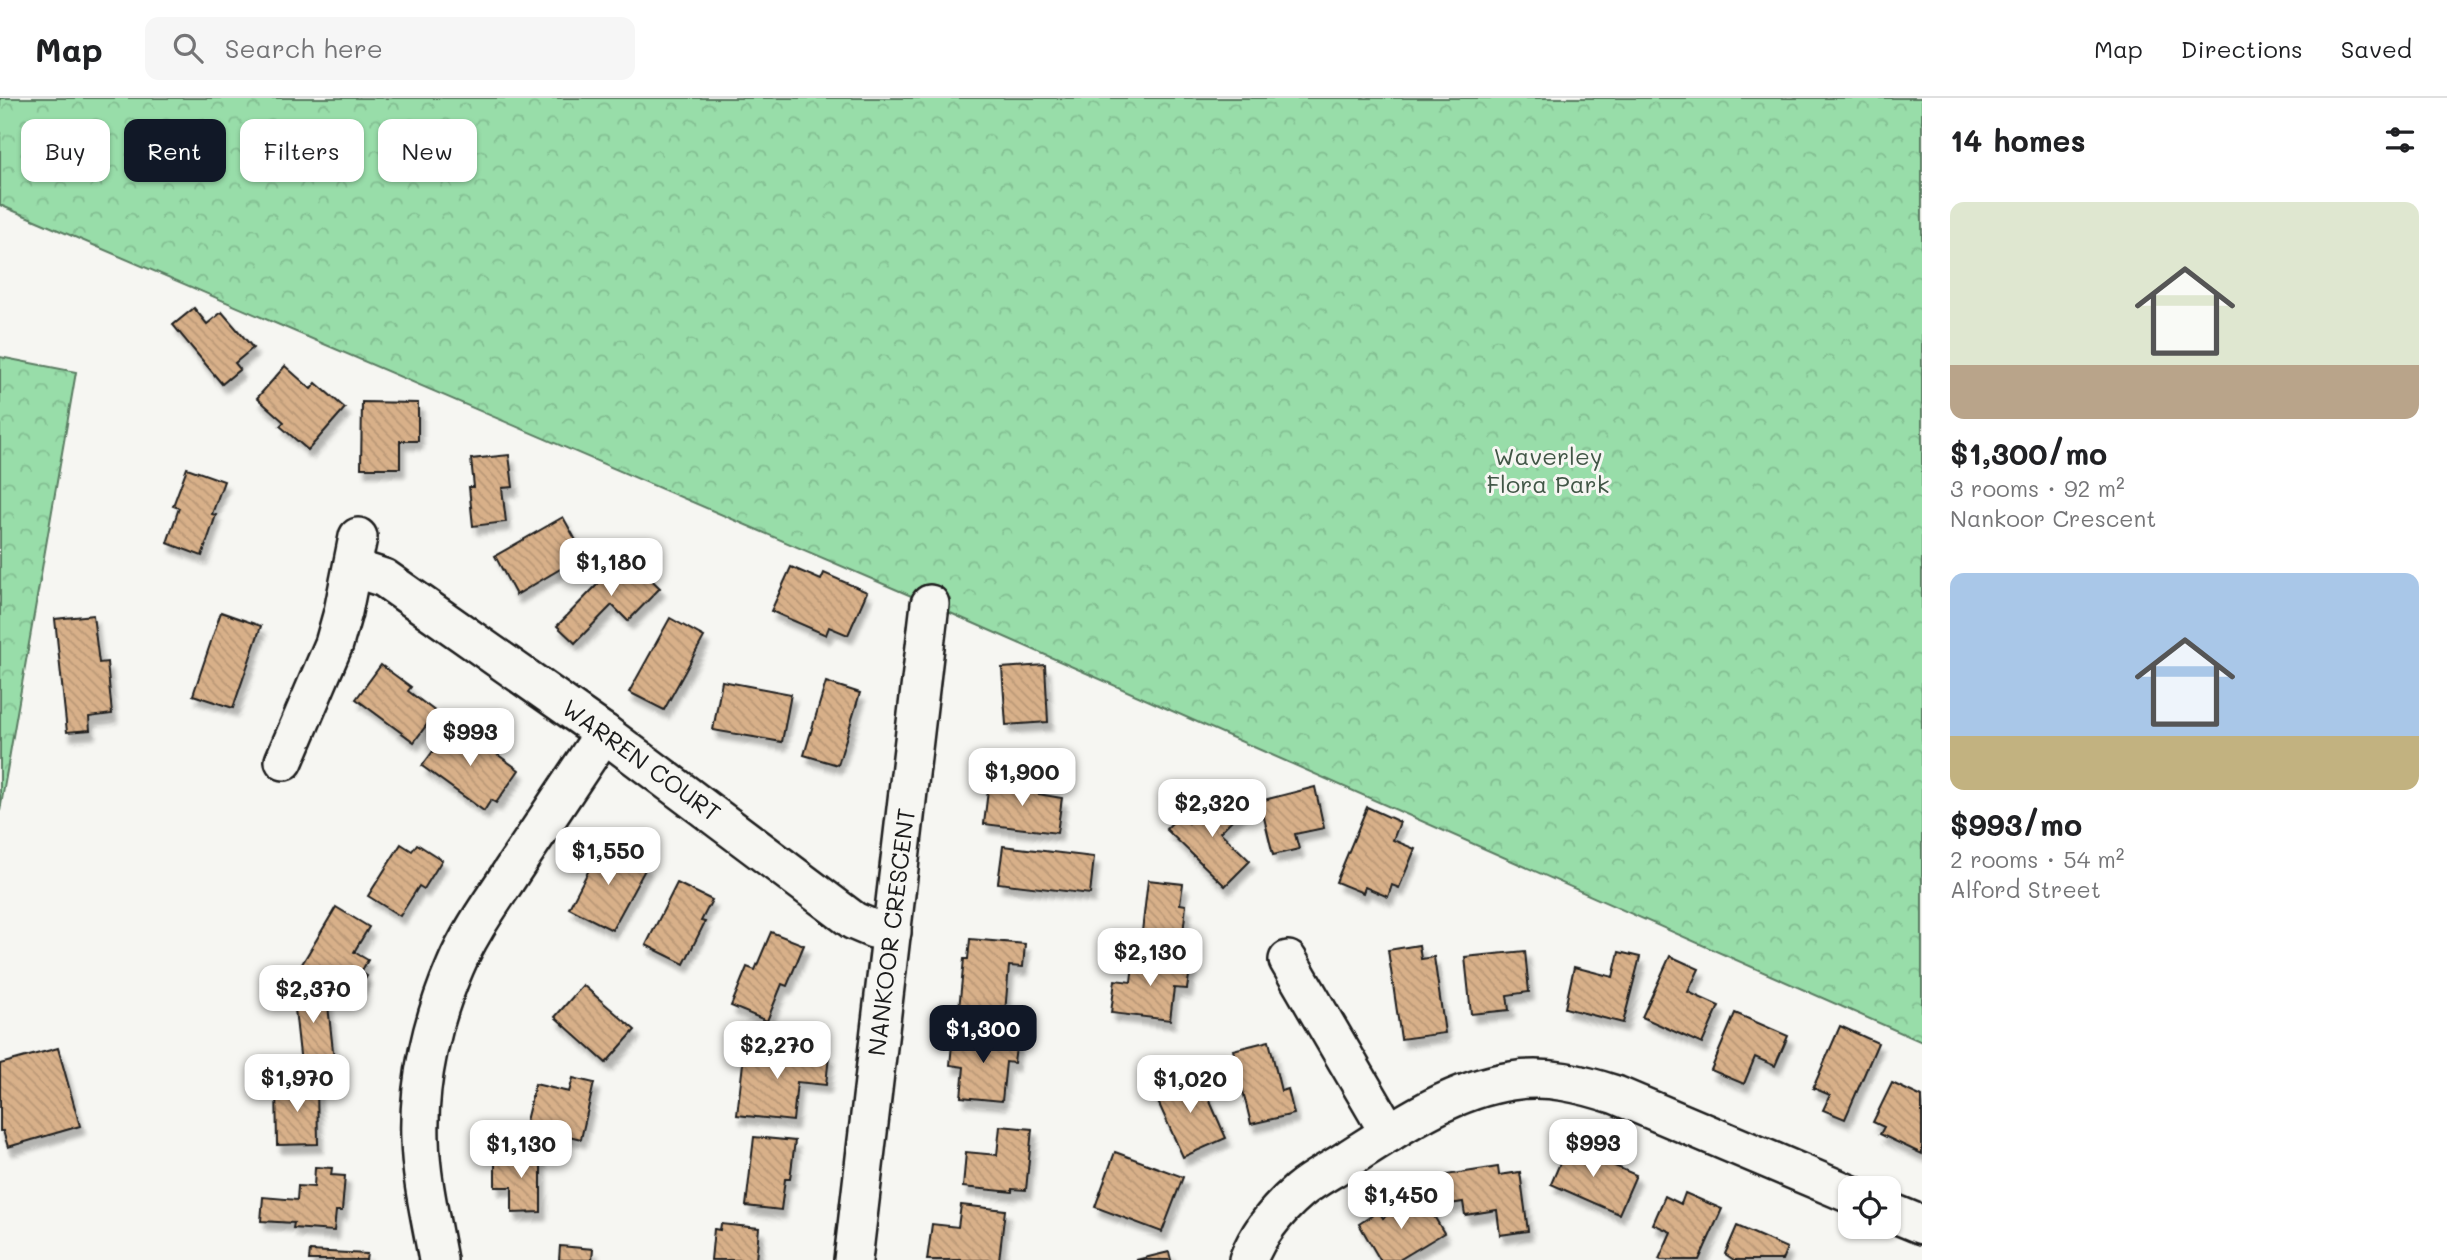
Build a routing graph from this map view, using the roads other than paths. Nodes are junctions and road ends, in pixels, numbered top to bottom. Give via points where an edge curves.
1 (930, 604) dead end
2 (604, 733) junction
3 (284, 761) dead end
4 (892, 932) junction
5 (1288, 960) dead end
6 (1389, 1133) junction
7 (1838, 1190) edge
8 (1901, 1216) edge
9 (1922, 1225) edge
10 (438, 1260) edge
11 (853, 1260) edge
12 (1248, 1260) edge

1 - 4 street, NANKOOR CRESCENT
2 - 3 street, WARREN COURT via 384,578 356,552 334,644
2 - 4 street, WARREN COURT via 854,920
2 - 10 street via 474,928 440,1009 421,1097 420,1138
4 - 11 street, NANKOOR CRESCENT
5 - 6 street
6 - 7 street via 1480,1087 1513,1080 1581,1083
6 - 12 street via 1300,1190 1265,1228
8 - 9 street

